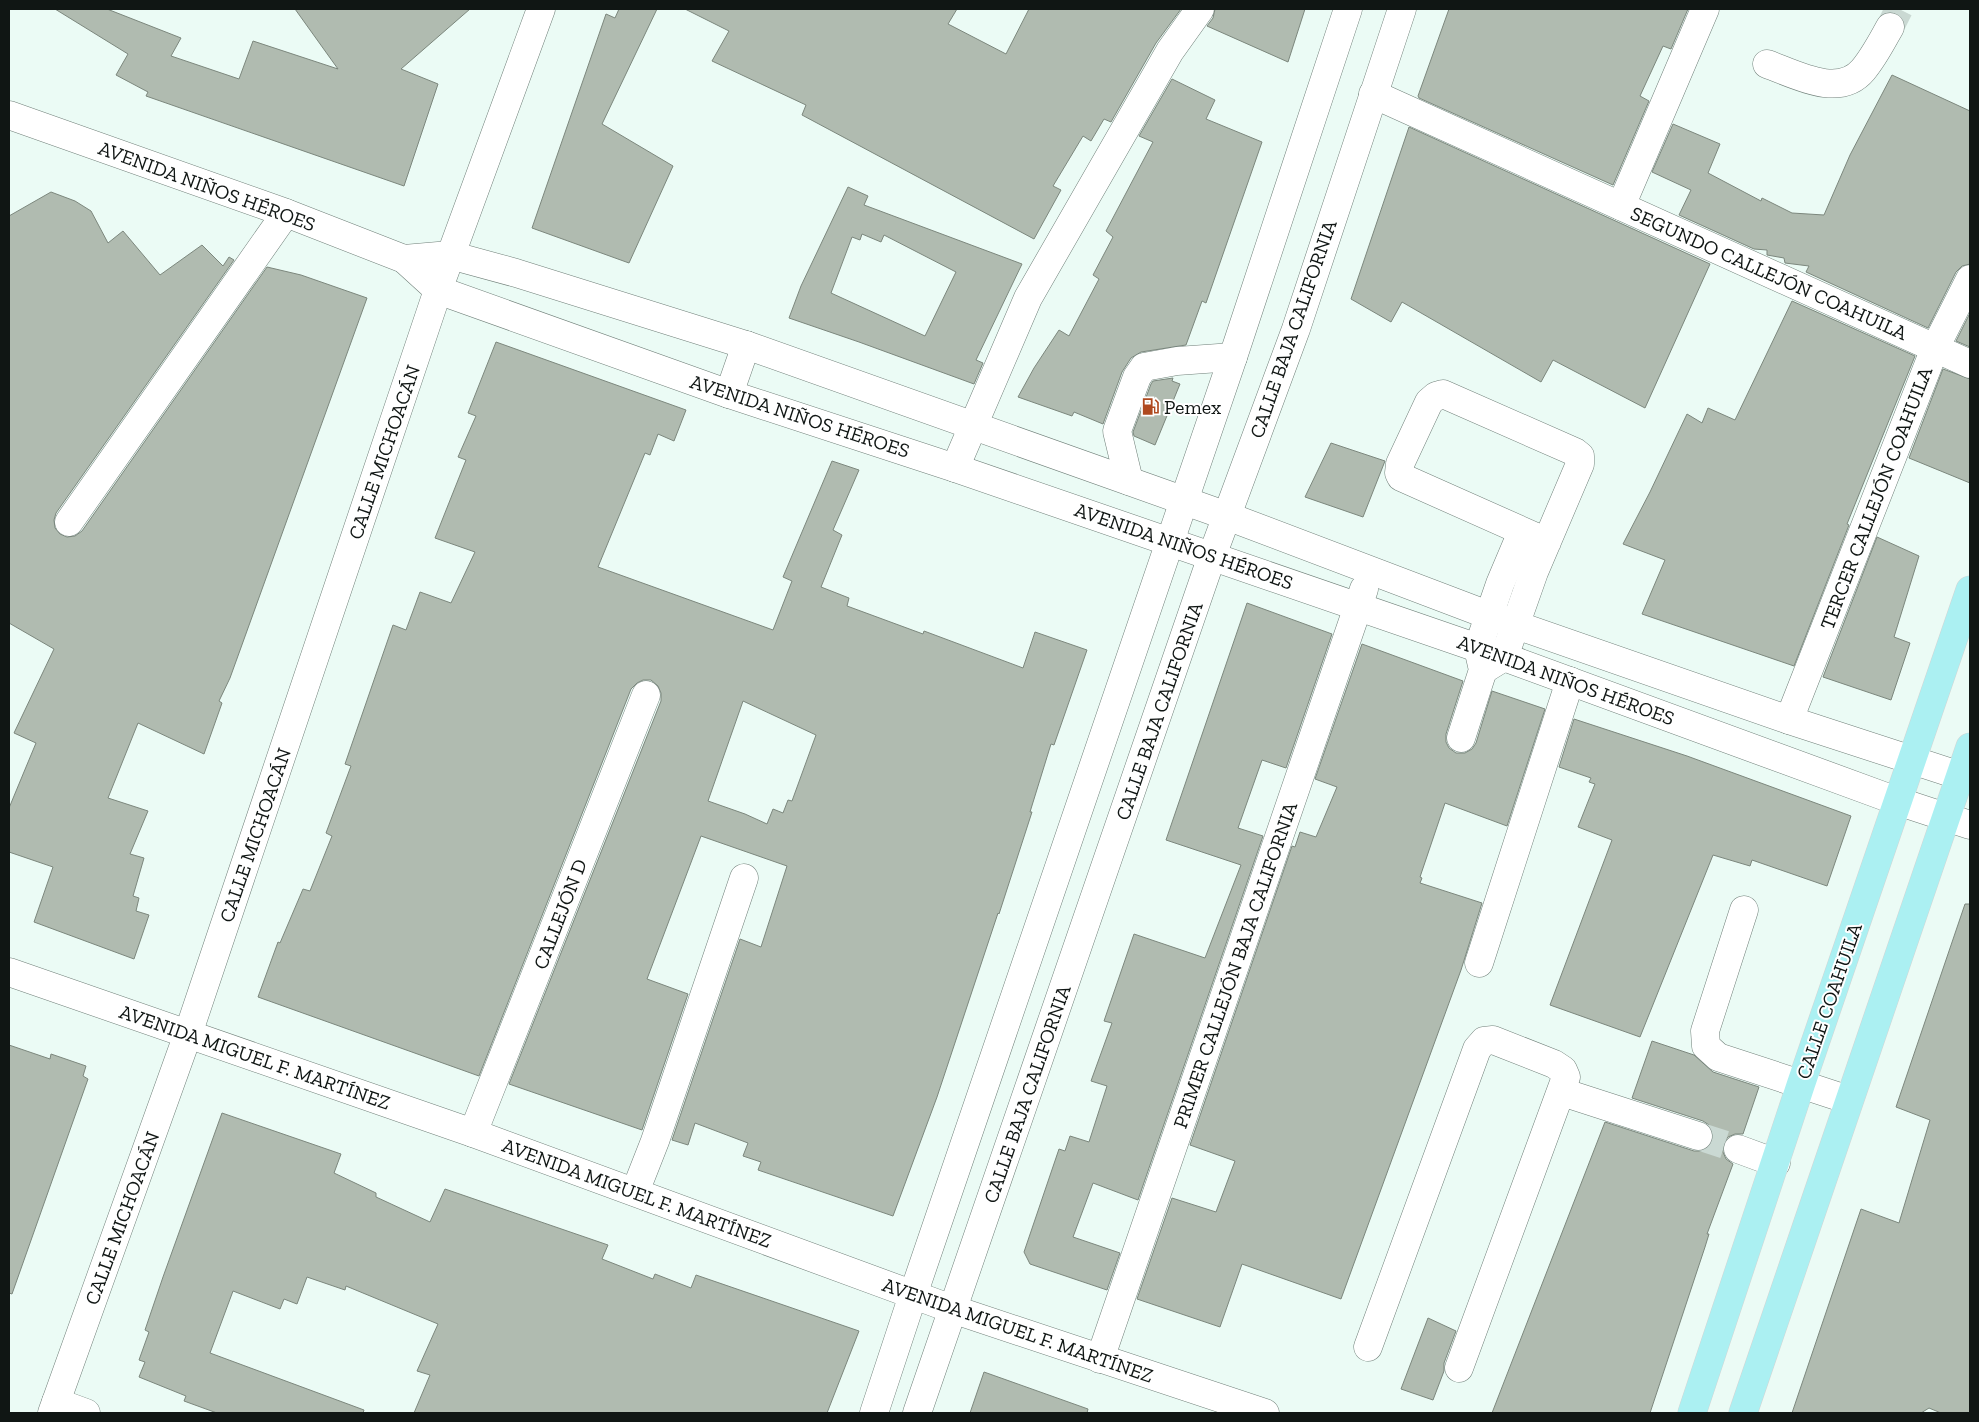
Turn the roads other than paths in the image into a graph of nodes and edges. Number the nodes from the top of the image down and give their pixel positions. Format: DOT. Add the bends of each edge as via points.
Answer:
graph roads {
  1 [pos="542,9"];
  2 [pos="1200,9"];
  3 [pos="1348,9"];
  4 [pos="1402,9"];
  5 [pos="1704,9"];
  6 [pos="1890,27"];
  7 [pos="1767,64"];
  8 [pos="1373,94"];
  9 [pos="9,115"];
  10 [pos="1621,206"];
  11 [pos="286,213"];
  12 [pos="450,255"];
  13 [pos="404,259"];
  14 [pos="1970,278"];
  15 [pos="438,290"];
  16 [pos="746,345"];
  17 [pos="1935,348"];
  18 [pos="1233,357"];
  19 [pos="1970,364"];
  20 [pos="728,394"];
  21 [pos="972,426"];
  22 [pos="955,468"];
  23 [pos="1129,481"];
  24 [pos="1184,501"];
  25 [pos="1227,516"];
  26 [pos="69,522"];
  27 [pos="1522,532"];
  28 [pos="1169,540"];
  29 [pos="1547,542"];
  30 [pos="1212,556"];
  31 [pos="1370,571"];
  32 [pos="1970,590"];
  33 [pos="1358,607"];
  34 [pos="1489,616"];
  35 [pos="1515,625"];
  36 [pos="1488,658"];
  37 [pos="1570,681"];
  38 [pos="646,695"];
  39 [pos="1789,720"];
  40 [pos="1461,738"];
  41 [pos="1970,747"];
  42 [pos="1911,760"];
  43 [pos="1965,778"];
  44 [pos="1897,801"];
  45 [pos="1958,821"];
  46 [pos="744,878"];
  47 [pos="1744,910"];
  48 [pos="1479,963"];
  49 [pos="9,972"];
  50 [pos="188,1034"];
  51 [pos="1801,1084"];
  52 [pos="1562,1092"];
  53 [pos="1849,1100"];
  54 [pos="473,1133"];
  55 [pos="1698,1136"];
  56 [pos="1738,1150"];
  57 [pos="1776,1163"];
  58 [pos="635,1192"];
  59 [pos="913,1295"];
  60 [pos="952,1309"];
  61 [pos="1368,1347"];
  62 [pos="1100,1359"];
  63 [pos="1459,1368"];
  64 [pos="54,1408"];
  65 [pos="86,1413"];
  66 [pos="874,1413"];
  67 [pos="917,1413"];
  68 [pos="1265,1413"];
  69 [pos="1692,1413"];
  70 [pos="1743,1413"];
  1 -- 12 [label="street, CALLE MICHOACÁN"];
  2 -- 21 [label="street" via="1170,51 1028,298"];
  3 -- 18 [label="street"];
  4 -- 8 [label="street, CALLE BAJA CALIFORNIA"];
  5 -- 10 [label="street, SEGUNDO CALLEJÓN COAHUILA"];
  6 -- 7 [label="street" via="1862,72 1846,82 1820,84"];
  8 -- 10 [label="street, SEGUNDO CALLEJÓN COAHUILA"];
  8 -- 25 [label="street, CALLE BAJA CALIFORNIA" via="1296,329"];
  9 -- 11 [label="street, AVENIDA NIÑOS HÉROES"];
  10 -- 17 [label="street, SEGUNDO CALLEJÓN COAHUILA"];
  11 -- 13 [label="street, AVENIDA NIÑOS HÉROES"];
  11 -- 26 [label="street"];
  12 -- 13 [label="street, AVENIDA NIÑOS HÉROES"];
  12 -- 15 [label="street, CALLE MICHOACÁN"];
  12 -- 16 [label="street, AVENIDA NIÑOS HÉROES"];
  13 -- 15 [label="street, AVENIDA NIÑOS HÉROES"];
  14 -- 17 [label="street, TERCER CALLEJÓN COAHUILA"];
  15 -- 20 [label="street, AVENIDA NIÑOS HÉROES"];
  15 -- 50 [label="street, CALLE MICHOACÁN"];
  16 -- 20 [label="street"];
  16 -- 21 [label="street, AVENIDA NIÑOS HÉROES"];
  17 -- 19 [label="street, SEGUNDO CALLEJÓN COAHUILA"];
  17 -- 39 [label="street, TERCER CALLEJÓN COAHUILA"];
  18 -- 23 [label="street" via="1177,360 1144,367 1136,377 1117,431"];
  18 -- 24 [label="street"];
  20 -- 22 [label="street, AVENIDA NIÑOS HÉROES"];
  21 -- 22 [label="street"];
  21 -- 23 [label="street, AVENIDA NIÑOS HÉROES"];
  22 -- 28 [label="street, AVENIDA NIÑOS HÉROES"];
  23 -- 24 [label="street, AVENIDA NIÑOS HÉROES"];
  24 -- 25 [label="street, AVENIDA NIÑOS HÉROES"];
  24 -- 28 [label="street"];
  25 -- 30 [label="street, CALLE BAJA CALIFORNIA"];
  25 -- 31 [label="street, AVENIDA NIÑOS HÉROES"];
  27 -- 29 [label="street"];
  27 -- 29 [label="street" via="1401,477 1400,464 1429,402 1436,396 1444,394 1580,456 1580,464"];
  27 -- 34 [label="street"];
  28 -- 30 [label="street, AVENIDA NIÑOS HÉROES"];
  28 -- 59 [label="street"];
  29 -- 35 [label="street"];
  30 -- 33 [label="street, AVENIDA NIÑOS HÉROES"];
  30 -- 60 [label="street, CALLE BAJA CALIFORNIA"];
  31 -- 33 [label="street, PRIMER CALLEJÓN BAJA CALIFORNIA"];
  31 -- 34 [label="street, AVENIDA NIÑOS HÉROES"];
  32 -- 42 [label="main road, CALLE COAHUILA"];
  33 -- 36 [label="street, AVENIDA NIÑOS HÉROES"];
  33 -- 62 [label="street, PRIMER CALLEJÓN BAJA CALIFORNIA"];
  34 -- 35 [label="street, AVENIDA NIÑOS HÉROES"];
  34 -- 36 [label="street"];
  35 -- 36 [label="street"];
  35 -- 39 [label="street, AVENIDA NIÑOS HÉROES"];
  36 -- 37 [label="street, AVENIDA NIÑOS HÉROES"];
  36 -- 40 [label="street"];
  37 -- 44 [label="street, AVENIDA NIÑOS HÉROES"];
  37 -- 48 [label="street"];
  38 -- 54 [label="street, CALLEJÓN D"];
  39 -- 42 [label="street, AVENIDA NIÑOS HÉROES"];
  41 -- 43 [label="main road"];
  42 -- 43 [label="street, AVENIDA NIÑOS HÉROES"];
  42 -- 44 [label="main road, CALLE COAHUILA"];
  43 -- 45 [label="main road"];
  44 -- 45 [label="street, AVENIDA NIÑOS HÉROES"];
  44 -- 51 [label="main road, CALLE COAHUILA"];
  45 -- 53 [label="main road"];
  46 -- 58 [label="street"];
  47 -- 51 [label="street" via="1705,1031 1706,1046 1718,1057"];
  49 -- 50 [label="street, AVENIDA MIGUEL F. MARTÍNEZ"];
  50 -- 54 [label="street, AVENIDA MIGUEL F. MARTÍNEZ"];
  50 -- 64 [label="street, CALLE MICHOACÁN"];
  51 -- 53 [label="street"];
  51 -- 57 [label="main road, CALLE COAHUILA"];
  52 -- 55 [label="street"];
  52 -- 61 [label="street" via="1566,1077 1563,1070 1554,1064 1493,1040 1484,1041 1477,1049"];
  52 -- 63 [label="street"];
  53 -- 70 [label="main road"];
  54 -- 58 [label="street, AVENIDA MIGUEL F. MARTÍNEZ"];
  56 -- 57 [label="street"];
  57 -- 69 [label="main road, CALLE COAHUILA"];
  58 -- 59 [label="street, AVENIDA MIGUEL F. MARTÍNEZ"];
  59 -- 60 [label="street, AVENIDA MIGUEL F. MARTÍNEZ"];
  59 -- 66 [label="street"];
  60 -- 62 [label="street, AVENIDA MIGUEL F. MARTÍNEZ"];
  60 -- 67 [label="street, CALLE BAJA CALIFORNIA"];
  62 -- 68 [label="street, AVENIDA MIGUEL F. MARTÍNEZ"];
  64 -- 65 [label="street"];
}
